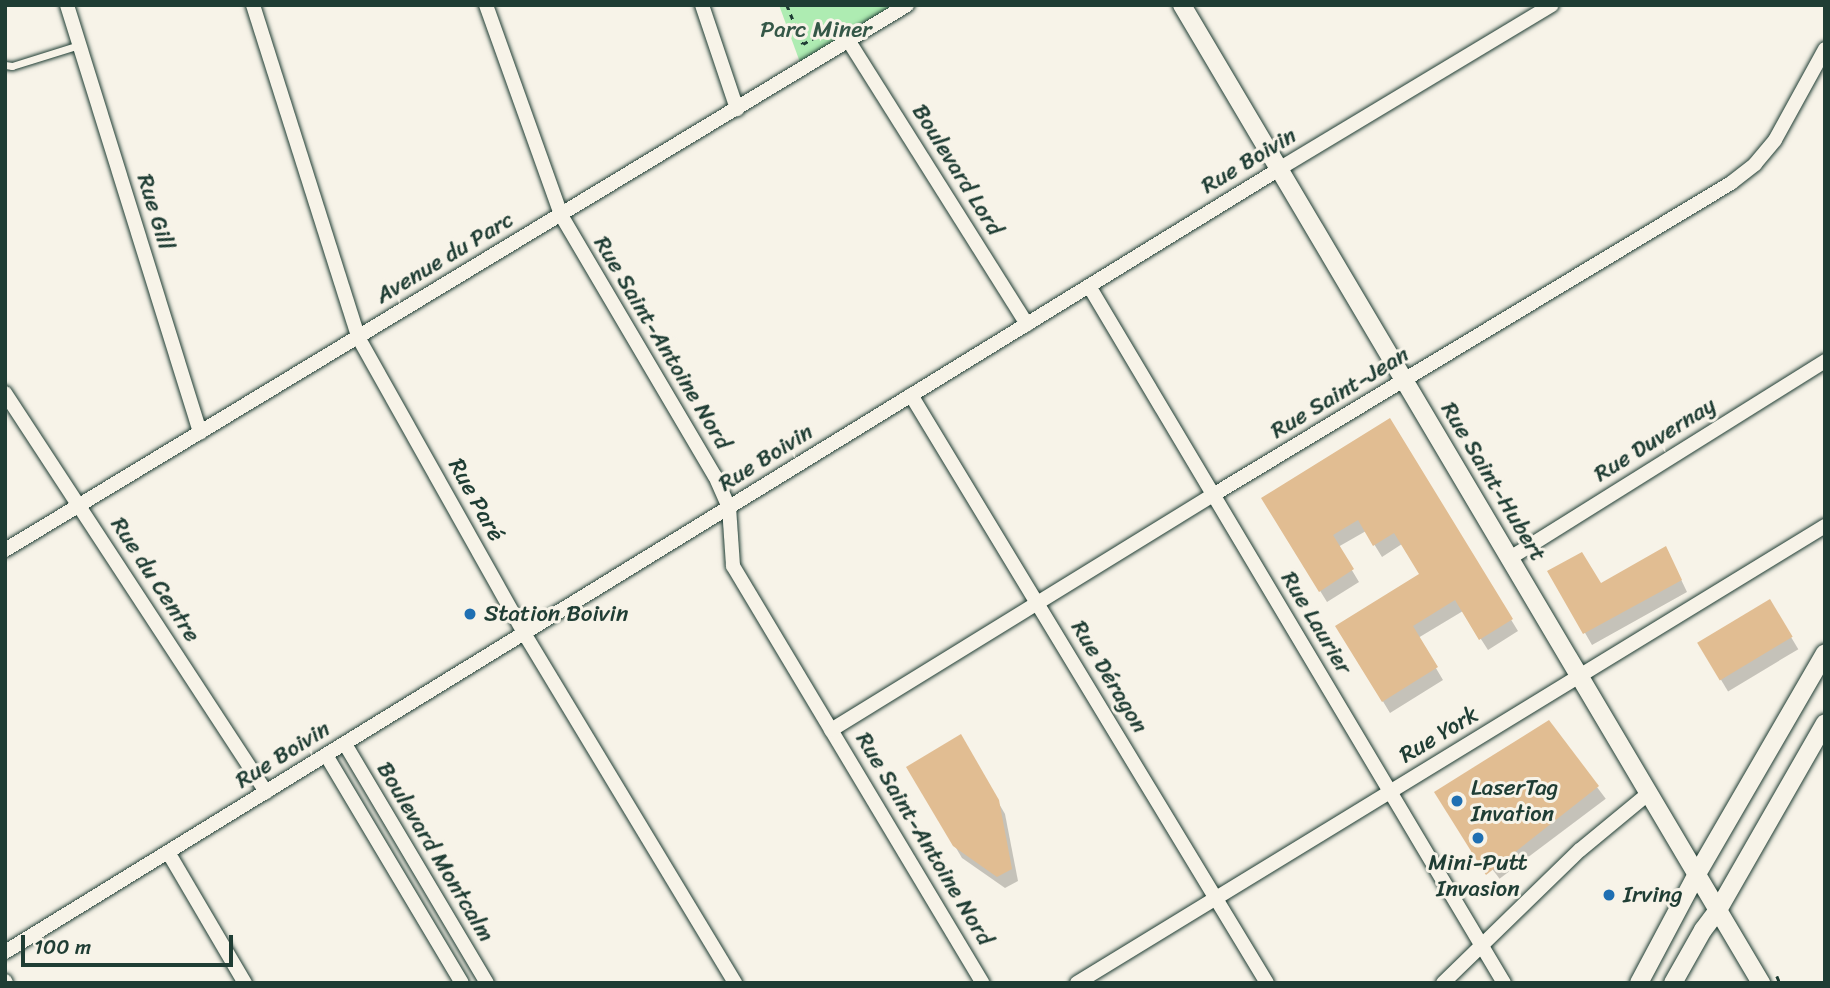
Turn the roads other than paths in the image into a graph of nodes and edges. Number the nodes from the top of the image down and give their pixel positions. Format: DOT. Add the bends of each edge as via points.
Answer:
graph roads {
  1 [pos="67,5"];
  2 [pos="253,5"];
  3 [pos="486,5"];
  4 [pos="702,5"];
  5 [pos="907,5"];
  6 [pos="1182,5"];
  7 [pos="1552,5"];
  8 [pos="848,40"];
  9 [pos="79,44"];
  10 [pos="1825,49"];
  11 [pos="5,65"];
  12 [pos="737,109"];
  13 [pos="1279,169"];
  14 [pos="561,215"];
  15 [pos="1088,286"];
  16 [pos="1027,324"];
  17 [pos="358,337"];
  18 [pos="1825,361"];
  19 [pos="1405,381"];
  20 [pos="911,396"];
  21 [pos="8,403"];
  22 [pos="200,433"];
  23 [pos="1213,495"];
  24 [pos="79,506"];
  25 [pos="729,507"];
  26 [pos="1825,526"];
  27 [pos="5,550"];
  28 [pos="1510,558"];
  29 [pos="1038,603"];
  30 [pos="524,633"];
  31 [pos="1824,657"];
  32 [pos="1580,676"];
  33 [pos="1825,723"];
  34 [pos="831,730"];
  35 [pos="345,744"];
  36 [pos="326,755"];
  37 [pos="266,792"];
  38 [pos="1390,792"];
  39 [pos="1649,793"];
  40 [pos="168,852"];
  41 [pos="1697,874"];
  42 [pos="1216,898"];
  43 [pos="1718,910"];
  44 [pos="1482,946"];
  45 [pos="5,952"];
  46 [pos="245,983"];
  47 [pos="462,983"];
  48 [pos="487,983"];
  49 [pos="735,983"];
  50 [pos="983,983"];
  51 [pos="1077,983"];
  52 [pos="1267,983"];
  53 [pos="1444,983"];
  54 [pos="1504,983"];
  55 [pos="1639,983"];
  56 [pos="1673,983"];
  57 [pos="1761,983"];
  1 -- 9 [label="street, Rue Gill"];
  2 -- 17 [label="street, Rue Paré"];
  3 -- 14 [label="street, Rue Saint-Antoine Nord"];
  4 -- 12 [label="street"];
  5 -- 8 [label="street, Avenue du Parc"];
  6 -- 13 [label="street, Rue Saint-Hubert"];
  7 -- 13 [label="street, Rue Boivin"];
  8 -- 12 [label="street, Avenue du Parc"];
  8 -- 16 [label="street, Boulevard Lord"];
  9 -- 11 [label="lane"];
  9 -- 22 [label="street, Rue Gill"];
  10 -- 19 [label="street, Rue Saint-Jean" via="1775,140 1747,170"];
  12 -- 14 [label="street, Avenue du Parc"];
  13 -- 15 [label="street, Rue Boivin"];
  13 -- 19 [label="street, Rue Saint-Hubert"];
  14 -- 17 [label="street, Avenue du Parc"];
  14 -- 25 [label="street, Rue Saint-Antoine Nord"];
  15 -- 16 [label="street, Rue Boivin"];
  15 -- 23 [label="street, Rue Laurier"];
  16 -- 20 [label="street, Rue Boivin"];
  17 -- 22 [label="street, Avenue du Parc"];
  17 -- 30 [label="street, Rue Paré"];
  18 -- 28 [label="street, Rue Duvernay"];
  19 -- 23 [label="street, Rue Saint-Jean"];
  19 -- 28 [label="street, Rue Saint-Hubert"];
  20 -- 25 [label="street, Rue Boivin"];
  20 -- 29 [label="street, Rue Déragon"];
  21 -- 24 [label="street, Rue du Centre"];
  22 -- 24 [label="street, Avenue du Parc"];
  23 -- 29 [label="street, Rue Saint-Jean"];
  23 -- 38 [label="street, Rue Laurier"];
  24 -- 27 [label="street, Avenue du Parc"];
  24 -- 37 [label="street, Rue du Centre"];
  25 -- 30 [label="street, Rue Boivin"];
  25 -- 34 [label="street, Rue Saint-Antoine Nord" via="733,566"];
  26 -- 32 [label="street, Rue York"];
  28 -- 32 [label="street, Rue Saint-Hubert"];
  29 -- 34 [label="street, Rue Saint-Jean"];
  29 -- 42 [label="street, Rue Déragon"];
  30 -- 35 [label="street, Rue Boivin"];
  30 -- 49 [label="street, Rue Paré"];
  31 -- 41 [label="street"];
  32 -- 38 [label="street, Rue York"];
  32 -- 39 [label="street, Rue Saint-Hubert"];
  33 -- 43 [label="street"];
  34 -- 50 [label="street, Rue Saint-Antoine Nord"];
  35 -- 36 [label="street, Rue Boivin"];
  35 -- 48 [label="street, Boulevard Montcalm"];
  36 -- 37 [label="street, Rue Boivin"];
  36 -- 47 [label="street, Boulevard Montcalm"];
  37 -- 40 [label="street, Rue Boivin"];
  38 -- 42 [label="street, Rue York"];
  38 -- 44 [label="street, Rue Laurier"];
  39 -- 41 [label="street, Rue Saint-Hubert"];
  39 -- 44 [label="street" via="1580,850"];
  40 -- 45 [label="street, Rue Boivin"];
  40 -- 46 [label="street"];
  41 -- 43 [label="street, Rue Saint-Hubert"];
  41 -- 55 [label="street"];
  42 -- 51 [label="street, Rue York"];
  42 -- 52 [label="street, Rue Déragon"];
  43 -- 56 [label="street"];
  43 -- 57 [label="street, Rue Saint-Hubert"];
  44 -- 53 [label="street"];
  44 -- 54 [label="street, Rue Laurier"];
}
